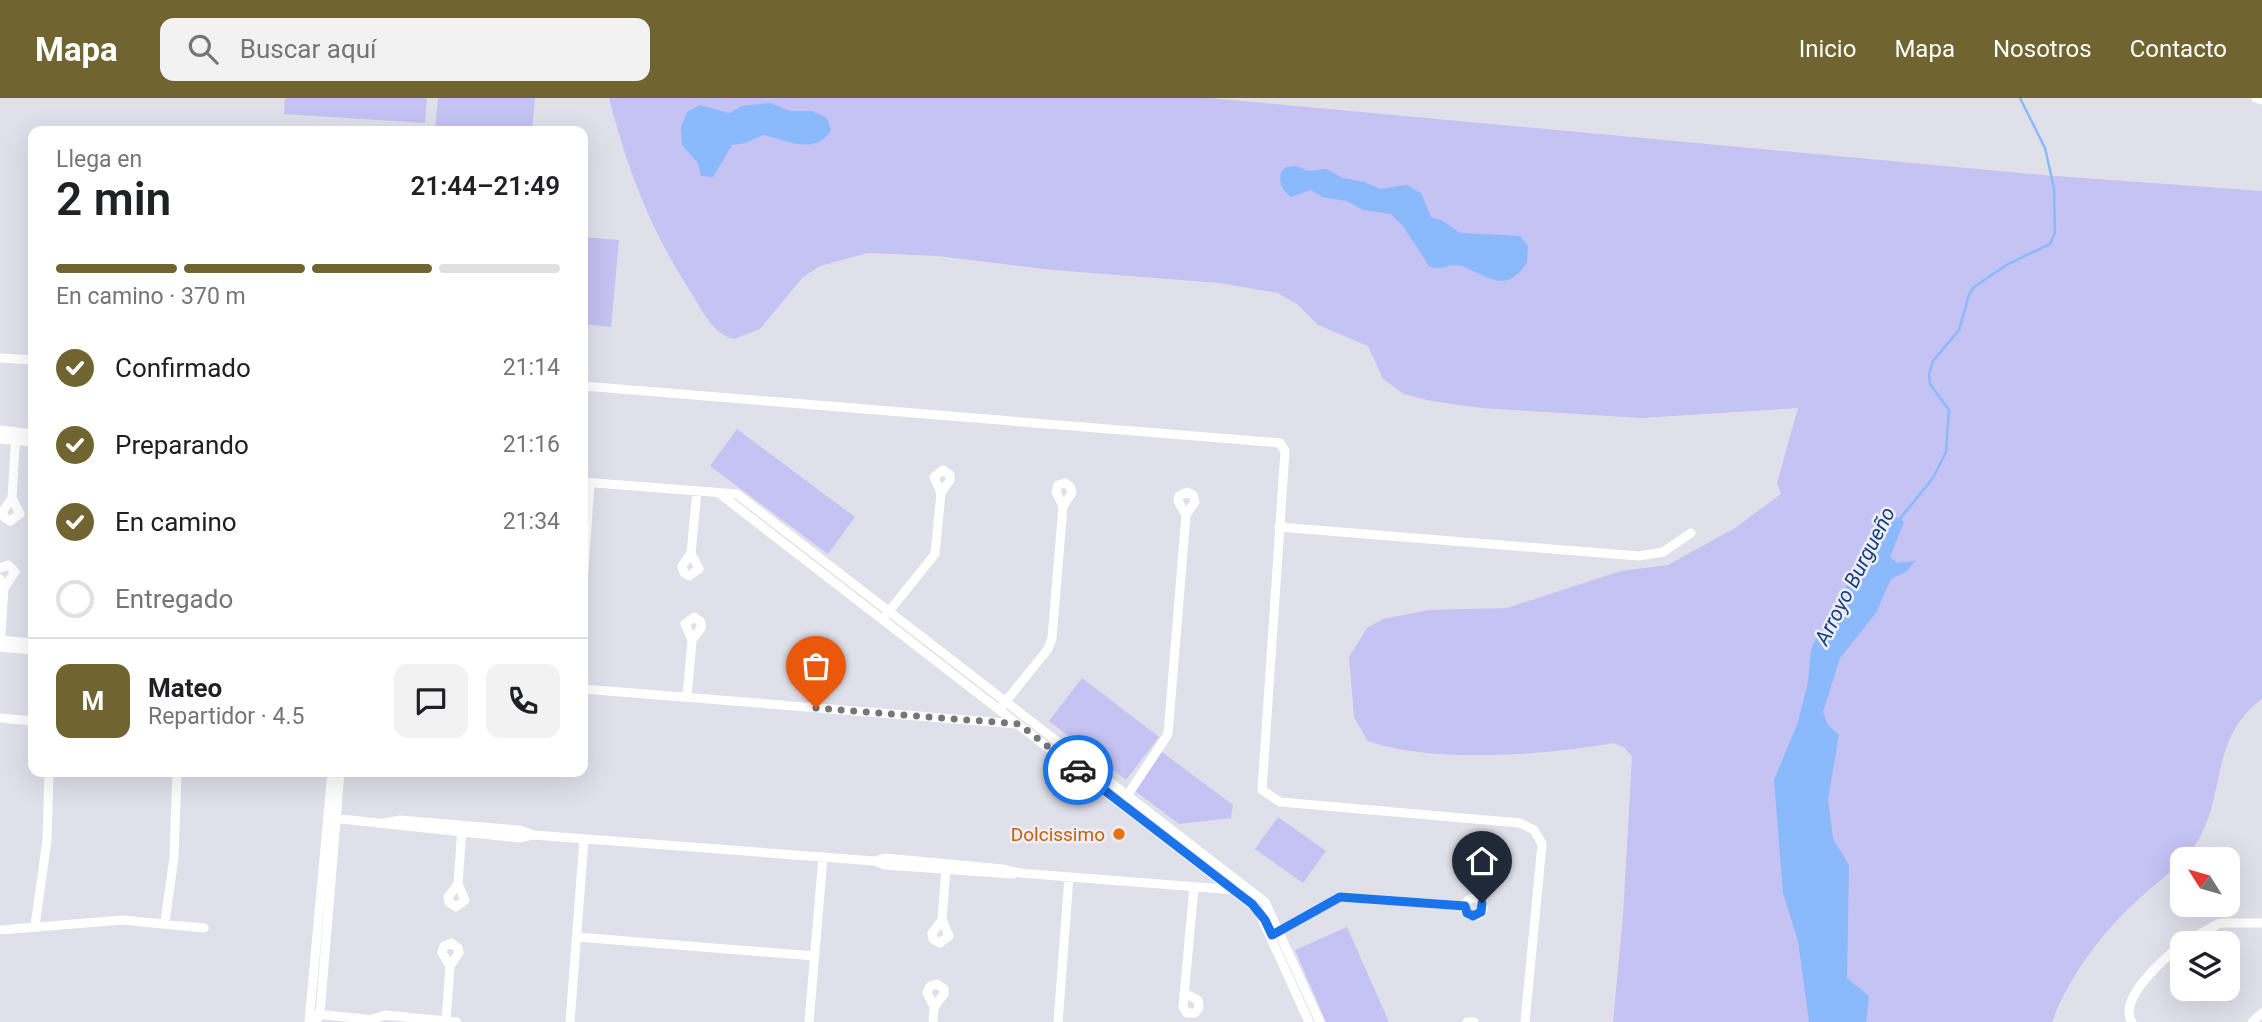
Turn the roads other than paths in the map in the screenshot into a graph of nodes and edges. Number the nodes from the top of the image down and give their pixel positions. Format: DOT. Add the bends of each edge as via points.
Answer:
graph roads {
  1 [pos="2256,98"];
  2 [pos="2262,100"];
  3 [pos="0,358"];
  4 [pos="28,360"];
  5 [pos="588,386"];
  6 [pos="0,430"];
  7 [pos="28,435"];
  8 [pos="16,436"];
  9 [pos="0,439"];
  10 [pos="28,440"];
  11 [pos="588,483"];
  12 [pos="697,491"];
  13 [pos="941,493"];
  14 [pos="12,498"];
  15 [pos="1063,506"];
  16 [pos="1186,515"];
  17 [pos="1279,527"];
  18 [pos="1691,533"];
  19 [pos="691,553"];
  20 [pos="0,568"];
  21 [pos="2,583"];
  22 [pos="886,615"];
  23 [pos="0,640"];
  24 [pos="692,640"];
  25 [pos="28,643"];
  26 [pos="0,647"];
  27 [pos="28,650"];
  28 [pos="588,689"];
  29 [pos="688,697"];
  30 [pos="1002,705"];
  31 [pos="0,718"];
  32 [pos="28,721"];
  33 [pos="996,722"];
  34 [pos="1019,724"];
  35 [pos="1037,726"];
  36 [pos="49,777"];
  37 [pos="177,777"];
  38 [pos="332,777"];
  39 [pos="339,777"];
  40 [pos="1125,800"];
  41 [pos="332,818"];
  42 [pos="462,829"];
  43 [pos="584,839"];
  44 [pos="823,857"];
  45 [pos="946,867"];
  46 [pos="1217,871"];
  47 [pos="1069,877"];
  48 [pos="458,884"];
  49 [pos="1194,887"];
  50 [pos="1209,888"];
  51 [pos="1233,890"];
  52 [pos="1251,891"];
  53 [pos="1465,906"];
  54 [pos="942,920"];
  55 [pos="165,922"];
  56 [pos="2262,923"];
  57 [pos="35,926"];
  58 [pos="204,928"];
  59 [pos="0,930"];
  60 [pos="2206,931"];
  61 [pos="1276,933"];
  62 [pos="577,937"];
  63 [pos="815,956"];
  64 [pos="2170,958"];
  65 [pos="450,966"];
  66 [pos="1184,993"];
  67 [pos="934,1007"];
  68 [pos="2262,1013"];
  69 [pos="314,1018"];
  70 [pos="377,1021"];
  71 [pos="446,1021"];
  72 [pos="457,1022"];
  73 [pos="570,1022"];
  74 [pos="809,1022"];
  75 [pos="933,1022"];
  76 [pos="1058,1022"];
  77 [pos="1309,1022"];
  78 [pos="1320,1022"];
  79 [pos="1467,1022"];
  80 [pos="1474,1022"];
  81 [pos="1525,1022"];
  82 [pos="2132,1022"];
  83 [pos="2252,1022"];
  1 -- 2 [label="street"];
  3 -- 4 [label="street"];
  5 -- 17 [label="street" via="1273,441 1285,450"];
  6 -- 8 [label="street"];
  7 -- 8 [label="street"];
  8 -- 9 [label="street"];
  8 -- 10 [label="street"];
  8 -- 14 [label="street"];
  11 -- 12 [label="street"];
  12 -- 19 [label="street"];
  12 -- 22 [label="street" via="719,493"];
  13 -- 22 [label="street" via="934,554"];
  15 -- 30 [label="street" via="1052,638"];
  16 -- 40 [label="street" via="1168,734"];
  17 -- 18 [label="street" via="1639,556 1663,552"];
  17 -- 81 [label="street" via="1262,790 1280,802 1520,823 1534,830 1542,844"];
  20 -- 21 [label="street" via="8,565 15,572"];
  21 -- 23 [label="street"];
  22 -- 30 [label="street"];
  23 -- 25 [label="street"];
  23 -- 26 [label="street"];
  24 -- 29 [label="street"];
  26 -- 27 [label="street"];
  28 -- 29 [label="street"];
  29 -- 33 [label="street"];
  30 -- 33 [label="street"];
  30 -- 34 [label="street"];
  30 -- 35 [label="street"];
  31 -- 32 [label="street"];
  33 -- 34 [label="street"];
  34 -- 35 [label="street"];
  34 -- 40 [label="street"];
  35 -- 40 [label="street"];
  36 -- 57 [label="street" via="47,840"];
  37 -- 55 [label="street" via="174,857"];
  38 -- 41 [label="street"];
  39 -- 41 [label="street"];
  40 -- 46 [label="street"];
  41 -- 42 [label="street" via="400,820"];
  41 -- 69 [label="street"];
  42 -- 43 [label="street" via="519,830"];
  42 -- 48 [label="street"];
  43 -- 44 [label="street"];
  43 -- 62 [label="street"];
  44 -- 45 [label="street" via="885,858"];
  44 -- 63 [label="street"];
  45 -- 47 [label="street"];
  45 -- 54 [label="street"];
  46 -- 50 [label="street"];
  46 -- 51 [label="street"];
  46 -- 52 [label="street"];
  47 -- 49 [label="street"];
  47 -- 76 [label="street"];
  49 -- 50 [label="street"];
  49 -- 66 [label="street"];
  50 -- 51 [label="street"];
  51 -- 52 [label="street"];
  51 -- 61 [label="street" via="1258,910"];
  52 -- 61 [label="street" via="1269,906"];
  53 -- 61 [label="street" via="1340,897"];
  55 -- 57 [label="street"];
  55 -- 58 [label="street"];
  56 -- 60 [label="street" via="2220,923"];
  57 -- 59 [label="street"];
  61 -- 77 [label="street"];
  61 -- 78 [label="street"];
  62 -- 63 [label="street"];
  62 -- 73 [label="street"];
  63 -- 74 [label="street"];
  64 -- 82 [label="street" via="2132,997 2128,1014"];
  65 -- 71 [label="street"];
  67 -- 75 [label="street"];
  68 -- 83 [label="street"];
  69 -- 70 [label="street"];
  70 -- 71 [label="street" via="385,1015"];
  71 -- 72 [label="street"];
  79 -- 80 [label="street"];
}
